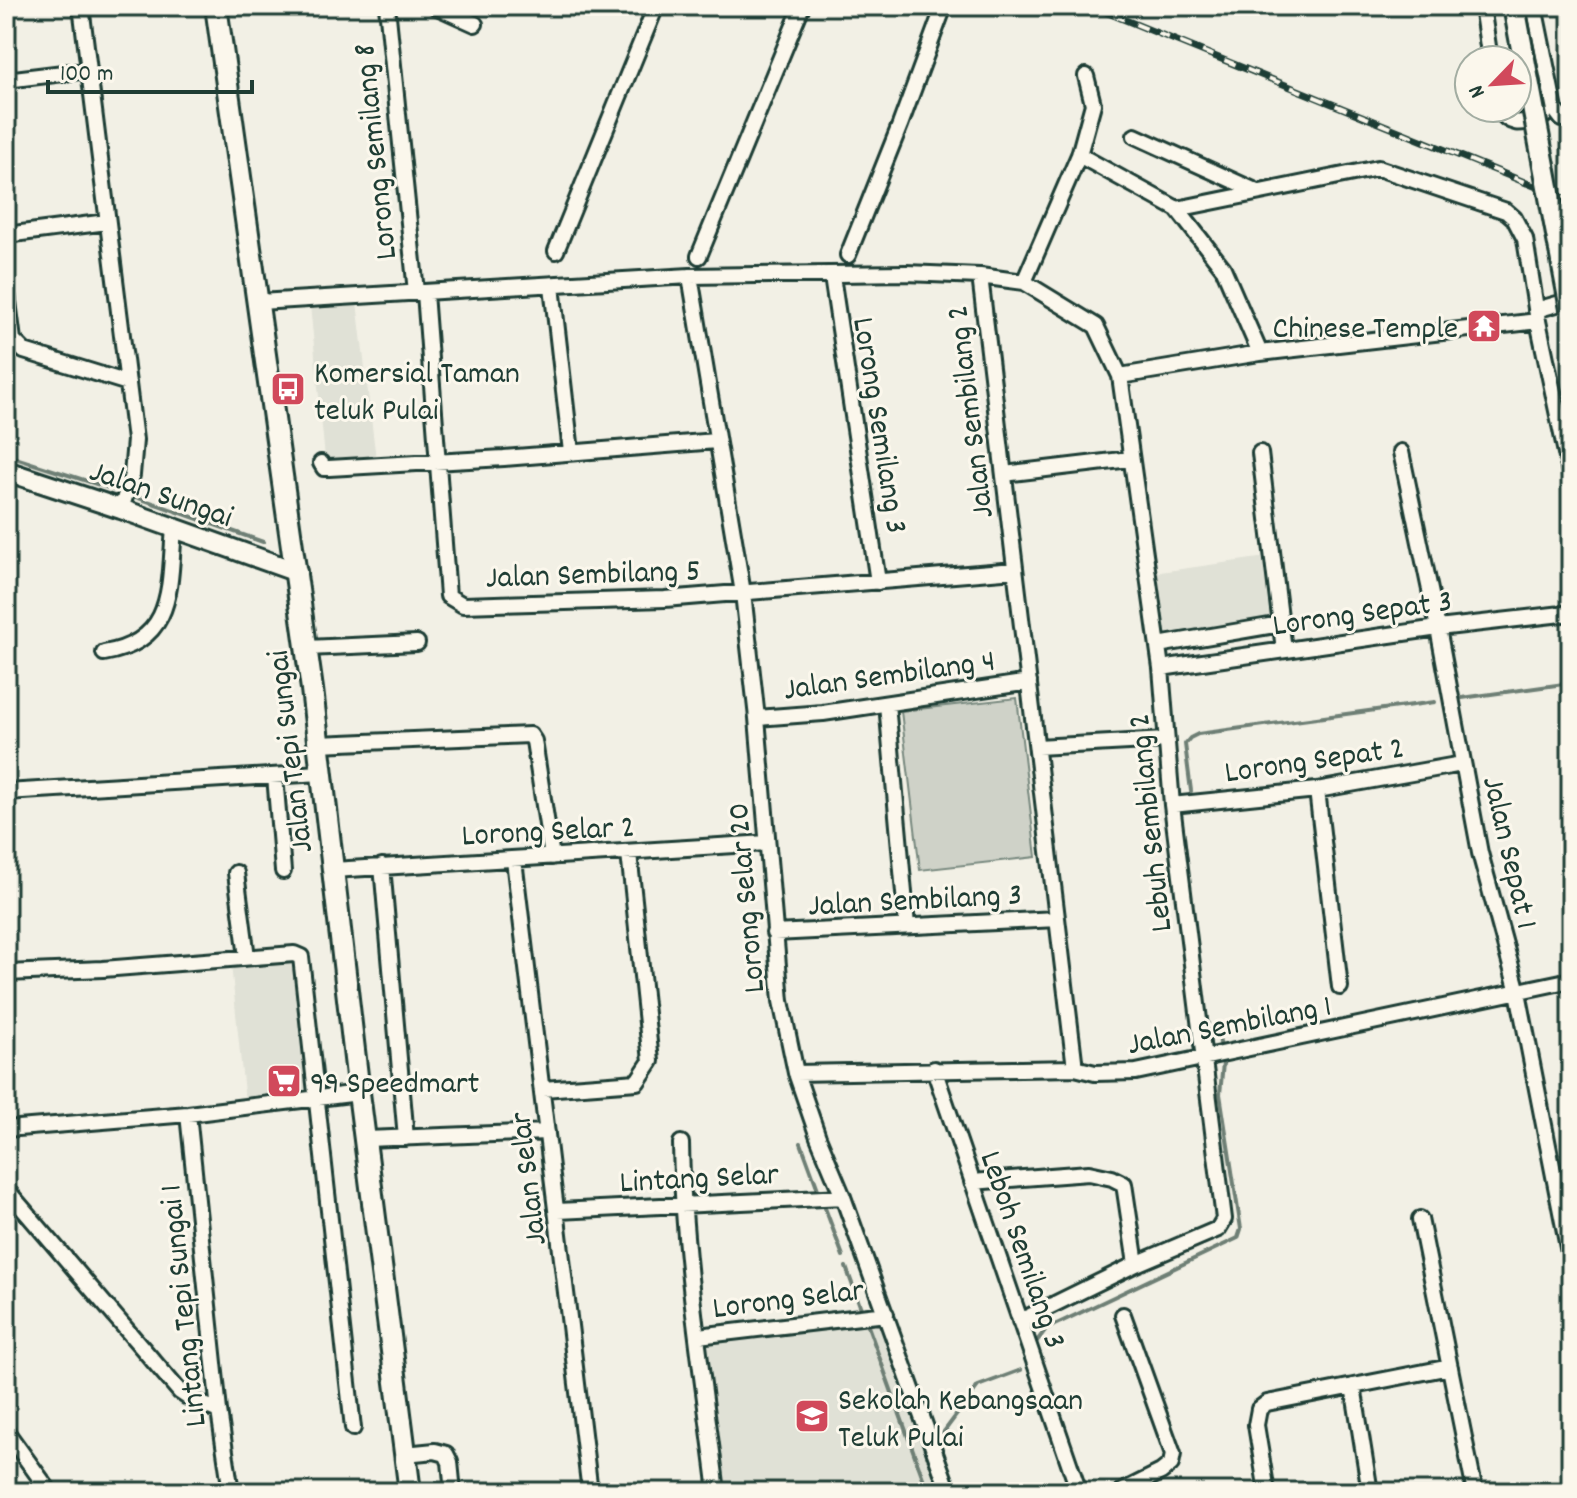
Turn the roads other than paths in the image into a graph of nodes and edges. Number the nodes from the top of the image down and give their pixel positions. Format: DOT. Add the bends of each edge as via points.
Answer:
graph roads {
  1 [pos="81,6"];
  2 [pos="387,6"];
  3 [pos="435,6"];
  4 [pos="656,6"];
  5 [pos="802,6"];
  6 [pos="944,6"];
  7 [pos="1482,6"];
  8 [pos="1514,6"];
  9 [pos="1534,6"];
  10 [pos="212,7"];
  11 [pos="475,24"];
  12 [pos="1488,44"];
  13 [pos="88,70"];
  14 [pos="1086,76"];
  15 [pos="6,80"];
  16 [pos="1555,110"];
  17 [pos="1571,119"];
  18 [pos="1533,120"];
  19 [pos="1135,136"];
  20 [pos="1079,155"];
  21 [pos="1258,192"];
  22 [pos="1177,209"];
  23 [pos="107,222"];
  24 [pos="6,235"];
  25 [pos="556,251"];
  26 [pos="848,255"];
  27 [pos="699,256"];
  28 [pos="690,276"];
  29 [pos="832,276"];
  30 [pos="980,276"];
  31 [pos="1024,282"];
  32 [pos="6,286"];
  33 [pos="552,286"];
  34 [pos="420,292"];
  35 [pos="1571,300"];
  36 [pos="259,302"];
  37 [pos="1571,309"];
  38 [pos="1537,315"];
  39 [pos="1260,353"];
  40 [pos="1120,376"];
  41 [pos="128,383"];
  42 [pos="716,441"];
  43 [pos="571,452"];
  44 [pos="1401,452"];
  45 [pos="1260,453"];
  46 [pos="1130,459"];
  47 [pos="438,461"];
  48 [pos="321,463"];
  49 [pos="6,471"];
  50 [pos="1004,474"];
  51 [pos="1571,477"];
  52 [pos="121,509"];
  53 [pos="174,528"];
  54 [pos="1015,570"];
  55 [pos="297,572"];
  56 [pos="878,582"];
  57 [pos="743,593"];
  58 [pos="448,596"];
  59 [pos="1571,613"];
  60 [pos="1281,624"];
  61 [pos="1438,628"];
  62 [pos="417,643"];
  63 [pos="1158,645"];
  64 [pos="307,648"];
  65 [pos="1284,650"];
  66 [pos="104,653"];
  67 [pos="1161,668"];
  68 [pos="1029,682"];
  69 [pos="887,704"];
  70 [pos="757,718"];
  71 [pos="1166,740"];
  72 [pos="318,744"];
  73 [pos="1037,747"];
  74 [pos="1462,764"];
  75 [pos="321,773"];
  76 [pos="275,776"];
  77 [pos="1317,790"];
  78 [pos="6,792"];
  79 [pos="1172,805"];
  80 [pos="767,843"];
  81 [pos="629,853"];
  82 [pos="552,857"];
  83 [pos="514,860"];
  84 [pos="382,866"];
  85 [pos="333,870"];
  86 [pos="283,871"];
  87 [pos="236,873"];
  88 [pos="1057,919"];
  89 [pos="907,926"];
  90 [pos="774,933"];
  91 [pos="247,957"];
  92 [pos="6,973"];
  93 [pos="1571,980"];
  94 [pos="1340,987"];
  95 [pos="1518,992"];
  96 [pos="1203,1060"];
  97 [pos="1075,1068"];
  98 [pos="934,1069"];
  99 [pos="796,1073"];
  100 [pos="543,1089"];
  101 [pos="359,1093"];
  102 [pos="315,1098"];
  103 [pos="188,1114"];
  104 [pos="6,1129"];
  105 [pos="547,1132"];
  106 [pos="406,1138"];
  107 [pos="366,1139"];
  108 [pos="681,1143"];
  109 [pos="972,1182"];
  110 [pos="6,1189"];
  111 [pos="843,1197"];
  112 [pos="682,1206"];
  113 [pos="558,1211"];
  114 [pos="1420,1219"];
  115 [pos="1571,1263"];
  116 [pos="1136,1264"];
  117 [pos="886,1314"];
  118 [pos="1123,1315"];
  119 [pos="1020,1321"];
  120 [pos="698,1336"];
  121 [pos="1450,1367"];
  122 [pos="1353,1386"];
  123 [pos="219,1411"];
  124 [pos="353,1428"];
  125 [pos="6,1431"];
  126 [pos="405,1454"];
  127 [pos="50,1492"];
  128 [pos="231,1492"];
  129 [pos="410,1492"];
  130 [pos="453,1492"];
  131 [pos="590,1492"];
  132 [pos="717,1492"];
  133 [pos="949,1492"];
  134 [pos="1079,1492"];
  135 [pos="1121,1492"];
  136 [pos="1267,1492"];
  137 [pos="1370,1492"];
  138 [pos="1475,1492"];
  1 -- 13 [label="street"];
  2 -- 34 [label="street, Lorong Semilang 8"];
  3 -- 11 [label="street"];
  4 -- 25 [label="street"];
  5 -- 27 [label="street"];
  6 -- 26 [label="street"];
  7 -- 12 [label="street"];
  8 -- 37 [label="main road, bridge"];
  9 -- 16 [label="street"];
  10 -- 36 [label="main road, Jalan Tepi Sungai"];
  13 -- 15 [label="street"];
  13 -- 23 [label="street"];
  14 -- 20 [label="street" via="1093,104"];
  16 -- 17 [label="street" via="1562,119"];
  16 -- 18 [label="street"];
  19 -- 21 [label="street"];
  20 -- 22 [label="street"];
  20 -- 31 [label="street"];
  21 -- 22 [label="street"];
  21 -- 38 [label="street" via="1378,168 1490,204 1514,218 1525,239"];
  22 -- 39 [label="street" via="1223,268"];
  23 -- 24 [label="street"];
  23 -- 41 [label="street"];
  28 -- 29 [label="street, Jalan Sembilang 2"];
  28 -- 33 [label="street, Jalan Sembilang 2"];
  28 -- 42 [label="street, Lorong Selar 20"];
  29 -- 30 [label="street, Jalan Sembilang 2"];
  29 -- 56 [label="street, Lorong Semilang 3"];
  30 -- 31 [label="street, Lebuh Sembilang 2"];
  30 -- 50 [label="street, Jalan Sembilang 2"];
  31 -- 40 [label="street, Lebuh Sembilang 2" via="1096,326"];
  32 -- 41 [label="street" via="17,346"];
  33 -- 34 [label="street, Jalan Sembilang 2"];
  33 -- 43 [label="street"];
  34 -- 36 [label="street, Jalan Sembilang 2"];
  34 -- 47 [label="street, Lorong Semilang 8"];
  35 -- 38 [label="street"];
  36 -- 55 [label="main road, Jalan Tepi Sungai"];
  38 -- 39 [label="street"];
  38 -- 51 [label="street"];
  39 -- 40 [label="street"];
  40 -- 46 [label="street, Lebuh Sembilang 2"];
  41 -- 52 [label="street" via="135,440 132,475"];
  42 -- 43 [label="street"];
  42 -- 57 [label="street, Lorong Selar 20"];
  43 -- 47 [label="street"];
  44 -- 61 [label="street, Jalan Sepat 1"];
  45 -- 60 [label="street"];
  46 -- 50 [label="street"];
  46 -- 63 [label="street, Lebuh Sembilang 2"];
  47 -- 48 [label="street" via="329,468"];
  47 -- 58 [label="street, Lorong Semilang 8"];
  49 -- 52 [label="street, Jalan Sungai"];
  50 -- 54 [label="street, Jalan Sembilang 2"];
  52 -- 53 [label="street, Jalan Sungai"];
  53 -- 55 [label="street, Jalan Sungai"];
  53 -- 66 [label="street" via="169,591 161,616 136,645"];
  54 -- 56 [label="street, Jalan Sembilang 5"];
  54 -- 68 [label="street, Jalan Sembilang 2"];
  55 -- 64 [label="main road, Jalan Tepi Sungai"];
  56 -- 57 [label="street, Jalan Sembilang 5"];
  57 -- 58 [label="street, Jalan Sembilang 5" via="463,605"];
  57 -- 70 [label="street, Lorong Selar 20"];
  59 -- 61 [label="street, Lorong Sepat 3"];
  60 -- 63 [label="street"];
  60 -- 65 [label="street"];
  61 -- 65 [label="street, Lorong Sepat 3"];
  61 -- 74 [label="street, Jalan Sepat 1"];
  62 -- 64 [label="street"];
  63 -- 67 [label="street, Lebuh Sembilang 2"];
  64 -- 72 [label="main road, Jalan Tepi Sungai"];
  65 -- 67 [label="street, Lorong Sepat 3"];
  67 -- 71 [label="street, Lebuh Sembilang 2"];
  68 -- 69 [label="street, Jalan Sembilang 4"];
  68 -- 73 [label="street, Jalan Sembilang 2"];
  69 -- 70 [label="street, Jalan Sembilang 4"];
  69 -- 89 [label="street"];
  70 -- 80 [label="street, Lorong Selar 20"];
  71 -- 73 [label="street"];
  71 -- 79 [label="street, Lebuh Sembilang 2"];
  72 -- 75 [label="main road, Jalan Tepi Sungai"];
  72 -- 82 [label="street" via="530,735"];
  73 -- 88 [label="street, Jalan Sembilang 2"];
  74 -- 77 [label="street, Lorong Sepat 2"];
  74 -- 95 [label="street, Jalan Sepat 1"];
  75 -- 76 [label="street"];
  75 -- 85 [label="main road, Jalan Tepi Sungai"];
  76 -- 78 [label="street"];
  76 -- 86 [label="street"];
  77 -- 79 [label="street, Lorong Sepat 2"];
  77 -- 94 [label="street"];
  79 -- 96 [label="street, Lebuh Sembilang 2"];
  80 -- 81 [label="street, Lorong Selar 2"];
  80 -- 90 [label="street, Lorong Selar 20"];
  81 -- 82 [label="street, Lorong Selar 2"];
  81 -- 100 [label="street" via="651,1061 637,1082"];
  82 -- 83 [label="street, Lorong Selar 2"];
  83 -- 84 [label="street, Lorong Selar 2"];
  83 -- 100 [label="street, Jalan Selar"];
  84 -- 85 [label="street, Lorong Selar 2"];
  84 -- 106 [label="street"];
  85 -- 101 [label="main road, Jalan Tepi Sungai"];
  87 -- 91 [label="street"];
  88 -- 89 [label="street, Jalan Sembilang 3"];
  88 -- 97 [label="street, Jalan Sembilang 2"];
  89 -- 90 [label="street, Jalan Sembilang 3"];
  90 -- 99 [label="street, Lorong Selar 20"];
  91 -- 92 [label="street"];
  91 -- 102 [label="street" via="294,954 303,962"];
  93 -- 95 [label="street, Jalan Sembilang 1"];
  95 -- 96 [label="street, Jalan Sembilang 1"];
  95 -- 115 [label="street, Jalan Sepat 1"];
  96 -- 97 [label="street, Jalan Sembilang 1" via="1136,1072"];
  96 -- 116 [label="street, Lebuh Sembilang 2" via="1223,1224"];
  97 -- 98 [label="street, Jalan Sembilang 1"];
  98 -- 99 [label="street, Jalan Sembilang 1"];
  98 -- 109 [label="street, Leboh Semilang 3"];
  99 -- 111 [label="street, Lorong Selar 20"];
  100 -- 105 [label="street, Jalan Selar"];
  101 -- 102 [label="street"];
  101 -- 107 [label="main road, Jalan Tepi Sungai"];
  102 -- 103 [label="street"];
  102 -- 124 [label="street"];
  103 -- 104 [label="street"];
  103 -- 123 [label="street, Lintang Tepi Sungai 1"];
  105 -- 106 [label="street"];
  105 -- 113 [label="street, Jalan Selar"];
  106 -- 107 [label="street"];
  107 -- 126 [label="main road, Jalan Tepi Sungai"];
  108 -- 112 [label="street, Lorong Selar"];
  109 -- 116 [label="street" via="1089,1173 1124,1184"];
  109 -- 119 [label="street, Leboh Semilang 3"];
  110 -- 123 [label="street" via="180,1392"];
  111 -- 112 [label="street, Lintang Selar"];
  111 -- 117 [label="street, Lorong Selar 20"];
  112 -- 113 [label="street, Lintang Selar"];
  112 -- 120 [label="street, Lorong Selar"];
  113 -- 131 [label="street, Jalan Selar"];
  114 -- 121 [label="street"];
  116 -- 119 [label="street, Lebuh Sembilang 2"];
  117 -- 120 [label="street, Lorong Selar"];
  117 -- 133 [label="street, Lorong Selar 20"];
  118 -- 135 [label="street" via="1173,1454 1161,1472"];
  119 -- 134 [label="street, Leboh Semilang 3"];
  120 -- 132 [label="street, Lorong Selar"];
  121 -- 122 [label="street"];
  121 -- 138 [label="street"];
  122 -- 136 [label="street" via="1259,1409 1256,1425"];
  122 -- 137 [label="street"];
  123 -- 128 [label="street, Lintang Tepi Sungai 1"];
  125 -- 127 [label="street"];
  126 -- 129 [label="main road, Jalan Tepi Sungai"];
  126 -- 130 [label="street" via="446,1454"];
}
